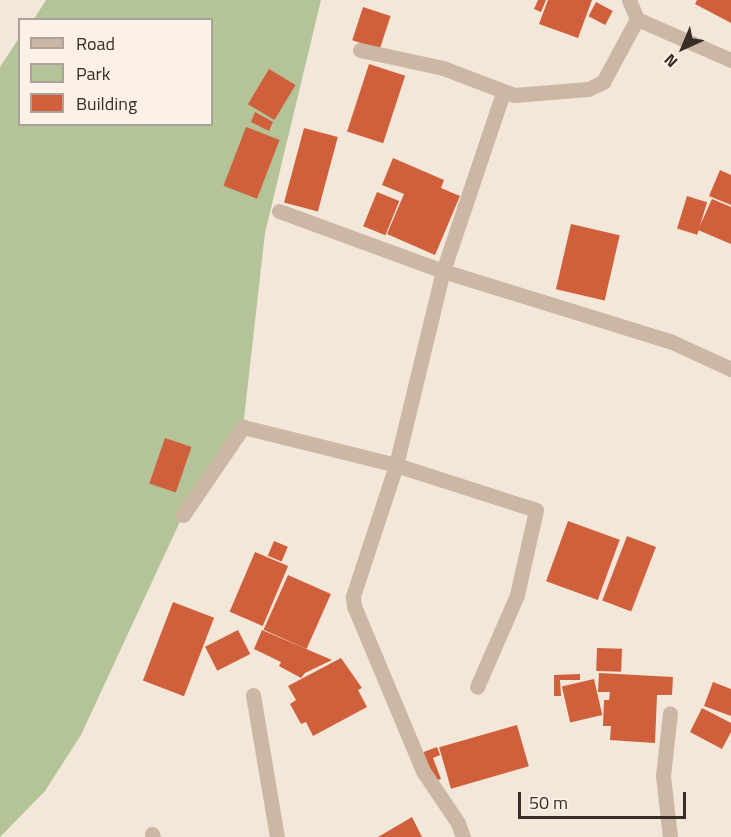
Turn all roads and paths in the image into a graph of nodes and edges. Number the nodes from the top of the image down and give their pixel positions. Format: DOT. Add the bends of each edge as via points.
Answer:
graph roads {
  1 [pos="629,0"];
  2 [pos="637,19"];
  3 [pos="360,50"];
  4 [pos="731,60"];
  5 [pos="503,93"];
  6 [pos="279,210"];
  7 [pos="443,271"];
  8 [pos="731,369"];
  9 [pos="396,465"];
  10 [pos="183,516"];
  11 [pos="477,687"];
  12 [pos="253,695"];
  13 [pos="670,714"];
  14 [pos="277,837"];
  15 [pos="463,837"];
  16 [pos="670,837"];
  1 -- 2 [label="street"];
  2 -- 4 [label="street"];
  2 -- 5 [label="street" via="603,82 588,89"];
  3 -- 5 [label="street" via="443,68"];
  5 -- 7 [label="street"];
  6 -- 7 [label="street"];
  7 -- 8 [label="street" via="672,342"];
  7 -- 9 [label="street"];
  9 -- 10 [label="street" via="243,427"];
  9 -- 11 [label="street" via="536,510 517,596"];
  9 -- 15 [label="street" via="353,596 354,606 423,771"];
  12 -- 14 [label="street"];
  13 -- 16 [label="street" via="663,776"];
}
